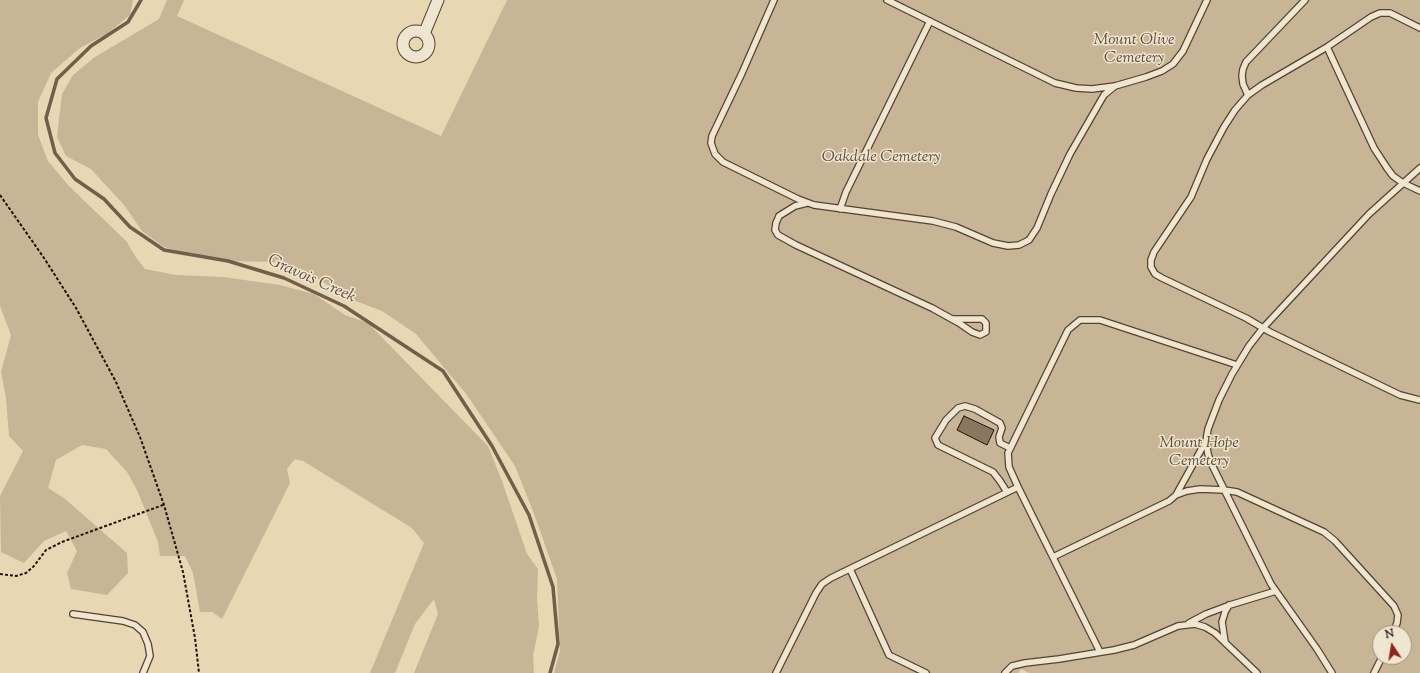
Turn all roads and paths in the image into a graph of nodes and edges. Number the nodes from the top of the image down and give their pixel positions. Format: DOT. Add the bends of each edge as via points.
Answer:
graph roads {
  1 [pos="438,0"];
  2 [pos="774,0"];
  3 [pos="887,0"];
  4 [pos="1207,0"];
  5 [pos="1305,0"];
  6 [pos="930,21"];
  7 [pos="1420,28"];
  8 [pos="424,34"];
  9 [pos="1327,47"];
  10 [pos="1115,86"];
  11 [pos="1248,95"];
  12 [pos="1420,168"];
  13 [pos="1403,183"];
  14 [pos="1420,191"];
  15 [pos="0,195"];
  16 [pos="808,203"];
  17 [pos="840,209"];
  18 [pos="953,319"];
  19 [pos="1263,328"];
  20 [pos="1237,365"];
  21 [pos="1420,400"];
  22 [pos="1206,441"];
  23 [pos="1010,448"];
  24 [pos="1018,487"];
  25 [pos="1224,490"];
  26 [pos="1007,492"];
  27 [pos="1176,495"];
  28 [pos="164,505"];
  29 [pos="1053,557"];
  30 [pos="850,569"];
  31 [pos="0,574"];
  32 [pos="1276,591"];
  33 [pos="1230,605"];
  34 [pos="73,614"];
  35 [pos="1187,624"];
  36 [pos="1396,625"];
  37 [pos="1225,643"];
  38 [pos="1100,652"];
  39 [pos="144,673"];
  40 [pos="199,673"];
  41 [pos="776,673"];
  42 [pos="926,673"];
  43 [pos="1005,673"];
  44 [pos="1257,673"];
  45 [pos="1332,673"];
  1 -- 8 [label="street"];
  2 -- 16 [label="lane" via="711,143 715,154 723,162"];
  3 -- 6 [label="lane"];
  4 -- 10 [label="lane" via="1183,51 1173,64 1162,71"];
  5 -- 11 [label="lane" via="1246,62 1242,76"];
  6 -- 10 [label="lane" via="1055,83 1076,88"];
  6 -- 17 [label="lane"];
  7 -- 9 [label="lane" via="1390,13 1380,13"];
  9 -- 11 [label="lane"];
  9 -- 13 [label="lane" via="1374,148 1393,176"];
  10 -- 17 [label="lane" via="1104,94 1070,154 1037,228 1029,240 1019,245 993,243 956,226 933,220"];
  11 -- 19 [label="lane" via="1224,127 1191,197 1151,260 1155,274"];
  12 -- 13 [label="lane"];
  13 -- 14 [label="lane"];
  13 -- 19 [label="lane" via="1369,214"];
  15 -- 28 [label="path" via="76,308 116,382 140,437"];
  16 -- 17 [label="lane"];
  16 -- 18 [label="lane" via="795,206 779,216 775,230 778,235 796,246"];
  18 -- 18 [label="lane" via="972,332 980,335 986,332 986,323 982,319"];
  19 -- 20 [label="lane"];
  19 -- 21 [label="lane" via="1400,395"];
  20 -- 22 [label="lane" via="1208,429"];
  20 -- 23 [label="lane" via="1100,320 1080,320 1068,330"];
  22 -- 25 [label="lane" via="1208,454"];
  22 -- 27 [label="lane"];
  23 -- 24 [label="lane" via="1009,467"];
  23 -- 26 [label="lane" via="1000,443 1000,423 966,406 958,408 946,420 935,438 938,446 992,472"];
  24 -- 26 [label="lane"];
  24 -- 29 [label="lane"];
  25 -- 27 [label="lane" via="1200,489"];
  25 -- 32 [label="lane"];
  25 -- 36 [label="lane" via="1237,492 1324,532 1394,606 1398,615"];
  26 -- 30 [label="lane"];
  27 -- 29 [label="lane" via="1169,501"];
  28 -- 31 [label="path" via="46,550 26,573 16,576"];
  28 -- 40 [label="path" via="183,572"];
  29 -- 38 [label="lane"];
  30 -- 41 [label="lane" via="822,584"];
  30 -- 42 [label="lane" via="889,655"];
  32 -- 33 [label="lane"];
  32 -- 45 [label="lane"];
  33 -- 35 [label="lane"];
  33 -- 37 [label="lane" via="1222,622"];
  34 -- 39 [label="lane" via="123,621 143,632 150,656"];
  35 -- 37 [label="lane" via="1205,627"];
  35 -- 38 [label="lane" via="1134,645"];
  37 -- 44 [label="lane"];
  38 -- 43 [label="lane" via="1025,663 1012,666"];
}
